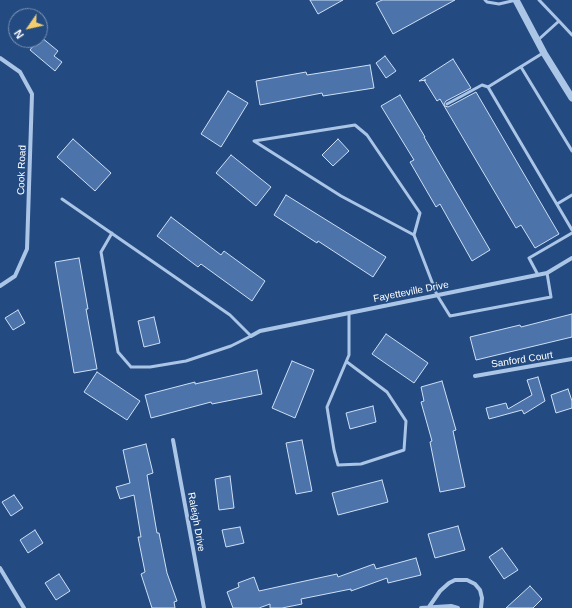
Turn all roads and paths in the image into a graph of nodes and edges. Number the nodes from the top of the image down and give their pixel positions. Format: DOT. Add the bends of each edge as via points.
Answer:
graph roads {
  1 [pos="485,0"];
  2 [pos="517,0"];
  3 [pos="539,0"];
  4 [pos="559,21"];
  5 [pos="572,35"];
  6 [pos="538,40"];
  7 [pos="544,52"];
  8 [pos="0,58"];
  9 [pos="522,67"];
  10 [pos="488,87"];
  11 [pos="572,98"];
  12 [pos="447,104"];
  13 [pos="572,152"];
  14 [pos="572,195"];
  15 [pos="62,199"];
  16 [pos="557,204"];
  17 [pos="572,231"];
  18 [pos="112,233"];
  19 [pos="414,235"];
  20 [pos="572,258"];
  21 [pos="547,273"];
  22 [pos="538,275"];
  23 [pos="0,286"];
  24 [pos="437,295"];
  25 [pos="349,313"];
  26 [pos="251,336"];
  27 [pos="572,360"];
  28 [pos="346,362"];
  29 [pos="475,376"];
  30 [pos="173,440"];
  31 [pos="0,568"];
  32 [pos="429,607"];
  33 [pos="24,608"];
  34 [pos="204,608"];
  35 [pos="421,608"];
  36 [pos="458,608"];
  37 [pos="481,608"];
  1 -- 2 [label="lane" via="499,4"];
  2 -- 6 [label="street"];
  3 -- 4 [label="lane"];
  4 -- 5 [label="lane"];
  4 -- 6 [label="lane"];
  6 -- 7 [label="street"];
  7 -- 9 [label="lane"];
  7 -- 11 [label="street"];
  8 -- 23 [label="street, Cook Road" via="20,72 32,94 27,249 15,276"];
  9 -- 10 [label="lane"];
  9 -- 13 [label="lane"];
  10 -- 12 [label="lane" via="482,85"];
  10 -- 16 [label="lane"];
  14 -- 16 [label="lane"];
  15 -- 18 [label="lane"];
  16 -- 17 [label="lane"];
  17 -- 22 [label="lane" via="529,258"];
  18 -- 26 [label="lane" via="230,316"];
  18 -- 26 [label="lane" via="101,252 118,352 131,367 150,367 186,361 232,346"];
  19 -- 19 [label="lane" via="341,196 254,141 355,125 367,135 420,213"];
  19 -- 24 [label="lane"];
  20 -- 21 [label="street, Fayetteville Drive"];
  21 -- 22 [label="street, Fayetteville Drive"];
  21 -- 24 [label="lane" via="551,297 511,305 450,316"];
  22 -- 24 [label="street, Fayetteville Drive"];
  24 -- 25 [label="street, Fayetteville Drive"];
  25 -- 26 [label="street, Fayetteville Drive" via="260,331"];
  25 -- 28 [label="lane" via="350,355"];
  27 -- 29 [label="street, Sanford Court"];
  28 -- 28 [label="lane" via="327,407 338,465 361,464 404,450 406,421 387,392"];
  30 -- 34 [label="street, Raleigh Drive"];
  31 -- 33 [label="street"];
  32 -- 35 [label="street"];
  32 -- 36 [label="street"];
  32 -- 37 [label="street" via="449,583 467,580 480,590"];
}
